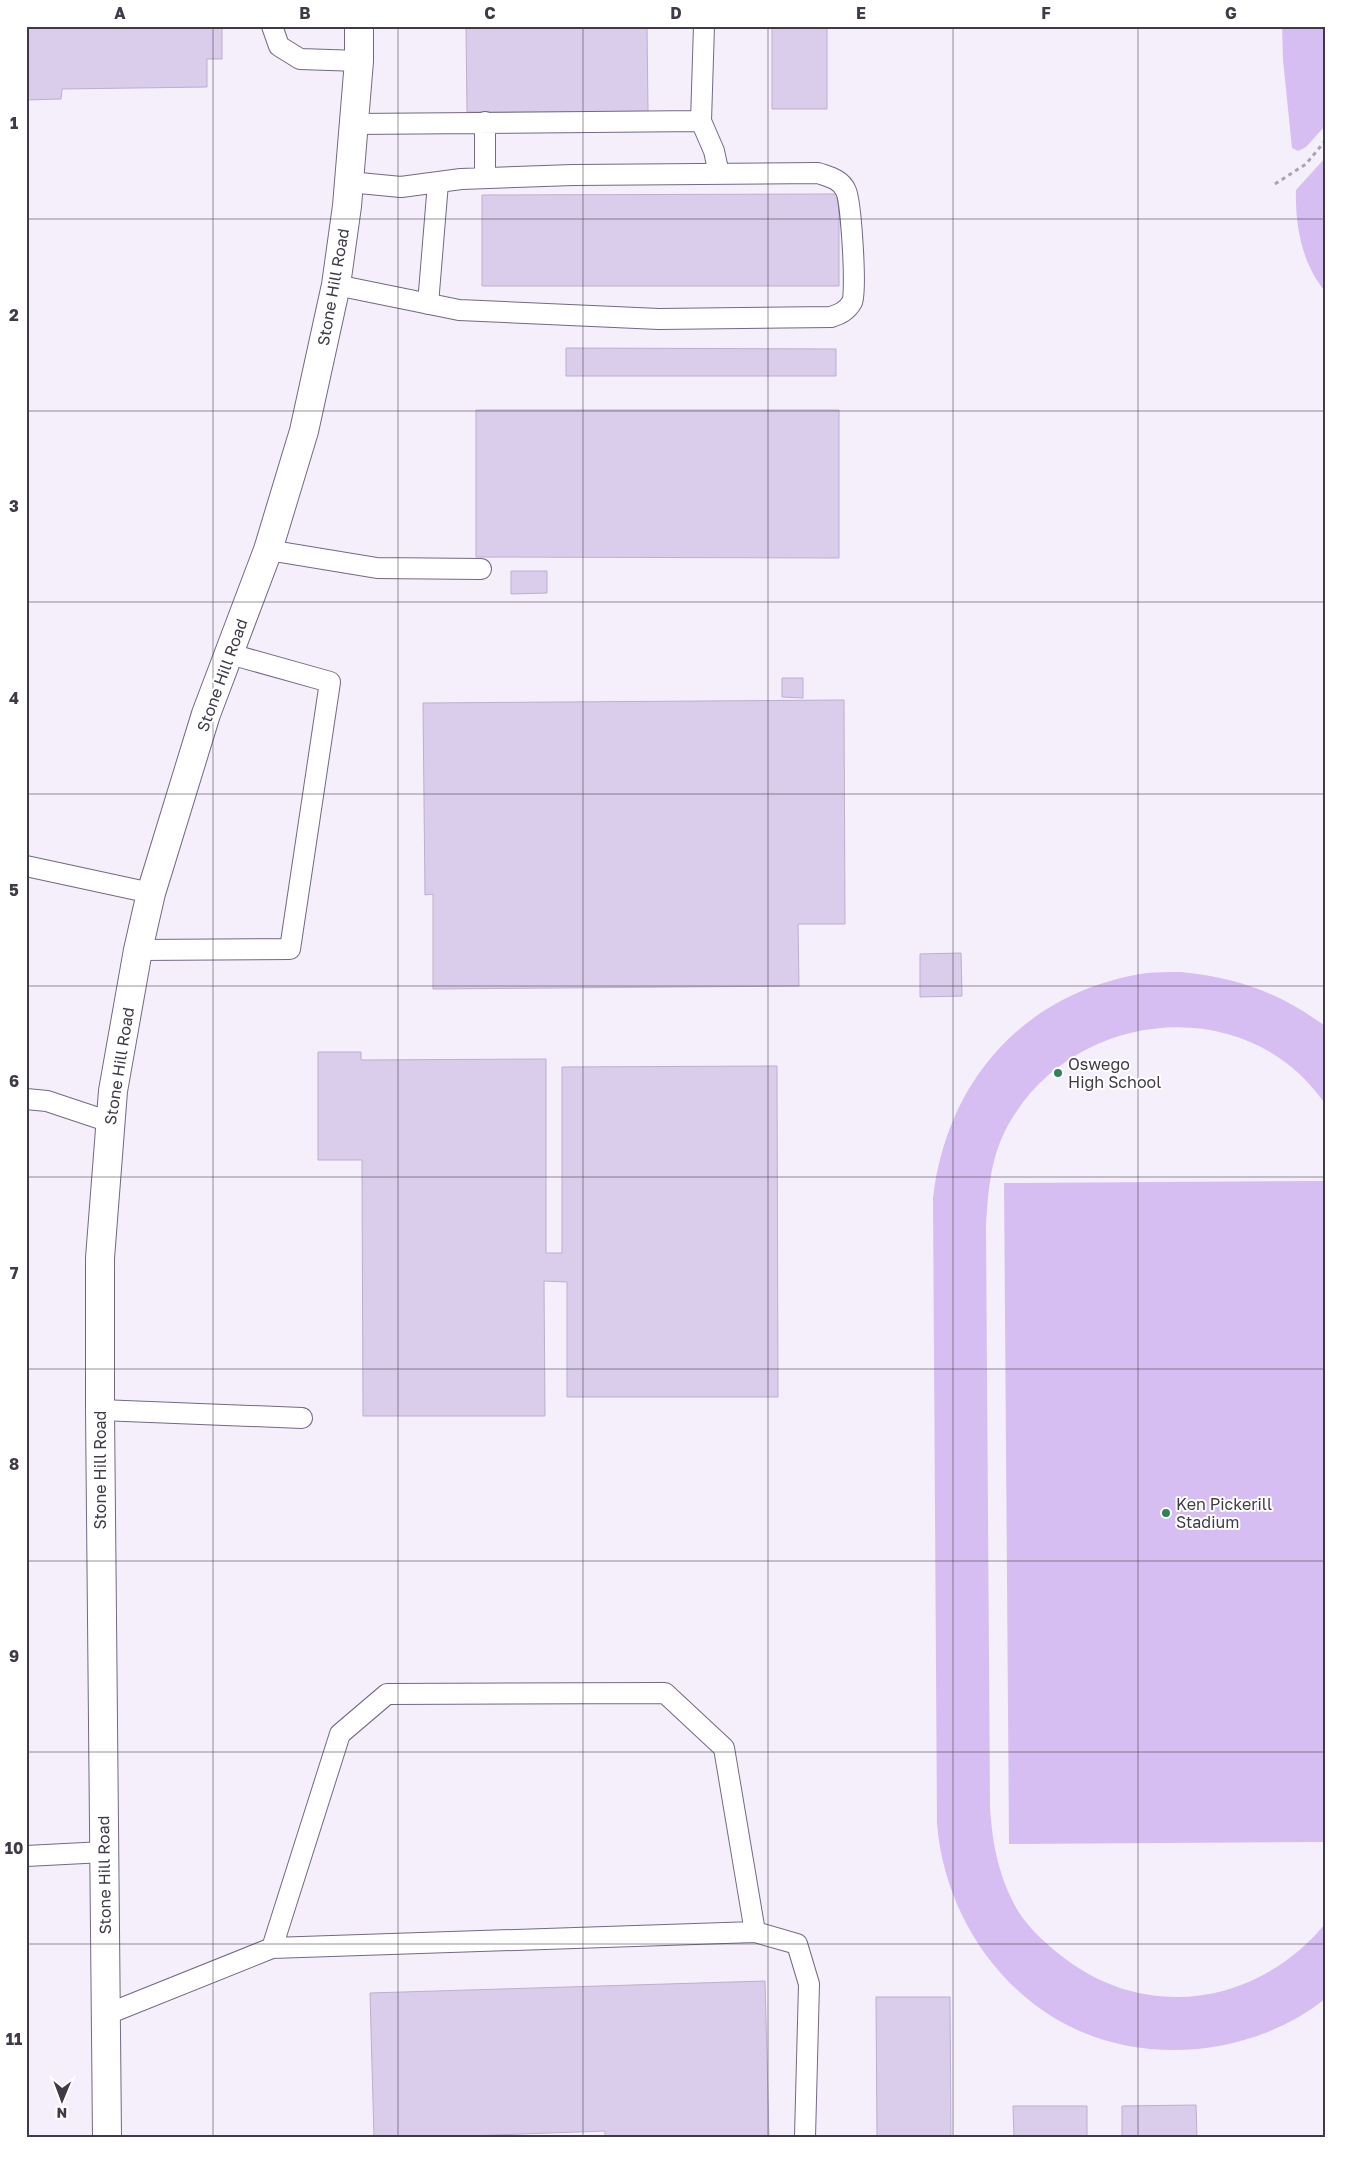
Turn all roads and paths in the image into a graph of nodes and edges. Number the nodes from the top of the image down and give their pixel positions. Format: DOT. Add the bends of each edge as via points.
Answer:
graph roads {
  1 [pos="272,26"];
  2 [pos="359,26"];
  3 [pos="704,26"];
  4 [pos="359,61"];
  5 [pos="701,121"];
  6 [pos="485,122"];
  7 [pos="354,124"];
  8 [pos="1325,141"];
  9 [pos="719,174"];
  10 [pos="485,178"];
  11 [pos="349,182"];
  12 [pos="438,183"];
  13 [pos="1275,184"];
  14 [pos="336,285"];
  15 [pos="428,304"];
  16 [pos="268,550"];
  17 [pos="481,569"];
  18 [pos="230,654"];
  19 [pos="26,866"];
  20 [pos="151,893"];
  21 [pos="138,950"];
  22 [pos="26,1099"];
  23 [pos="110,1122"];
  24 [pos="100,1410"];
  25 [pos="302,1418"];
  26 [pos="104,1852"];
  27 [pos="26,1856"];
  28 [pos="755,1932"];
  29 [pos="272,1948"];
  30 [pos="105,2015"];
  31 [pos="107,2137"];
  32 [pos="805,2137"];
  1 -- 4 [label="lane" via="279,46 300,59"];
  2 -- 4 [label="street, Stone Hill Road"];
  3 -- 5 [label="lane"];
  4 -- 7 [label="street, Stone Hill Road"];
  5 -- 6 [label="lane"];
  5 -- 9 [label="lane" via="714,151"];
  6 -- 7 [label="lane"];
  6 -- 10 [label="lane"];
  7 -- 11 [label="street, Stone Hill Road"];
  8 -- 13 [label="path" via="1306,164"];
  9 -- 10 [label="lane"];
  9 -- 15 [label="lane" via="818,173 838,180 847,192 854,265 852,300 844,312 831,317 659,319 459,310"];
  10 -- 12 [label="lane" via="461,178"];
  11 -- 12 [label="lane" via="401,187"];
  11 -- 14 [label="street, Stone Hill Road"];
  12 -- 15 [label="lane"];
  14 -- 15 [label="lane"];
  14 -- 16 [label="street, Stone Hill Road" via="304,431"];
  16 -- 17 [label="lane" via="377,568"];
  16 -- 18 [label="street, Stone Hill Road"];
  18 -- 20 [label="street, Stone Hill Road" via="206,714"];
  18 -- 21 [label="lane" via="330,682 290,949"];
  19 -- 20 [label="lane"];
  20 -- 21 [label="street, Stone Hill Road"];
  21 -- 23 [label="street, Stone Hill Road" via="112,1091"];
  22 -- 23 [label="lane" via="47,1101"];
  23 -- 24 [label="street, Stone Hill Road" via="100,1258"];
  24 -- 25 [label="lane"];
  24 -- 26 [label="street, Stone Hill Road"];
  26 -- 27 [label="lane"];
  26 -- 30 [label="street, Stone Hill Road"];
  28 -- 29 [label="lane"];
  28 -- 29 [label="lane" via="724,1748 665,1693 387,1694 340,1734"];
  28 -- 32 [label="lane" via="797,1944 810,1984"];
  29 -- 30 [label="lane"];
  30 -- 31 [label="street, Stone Hill Road"];
}
